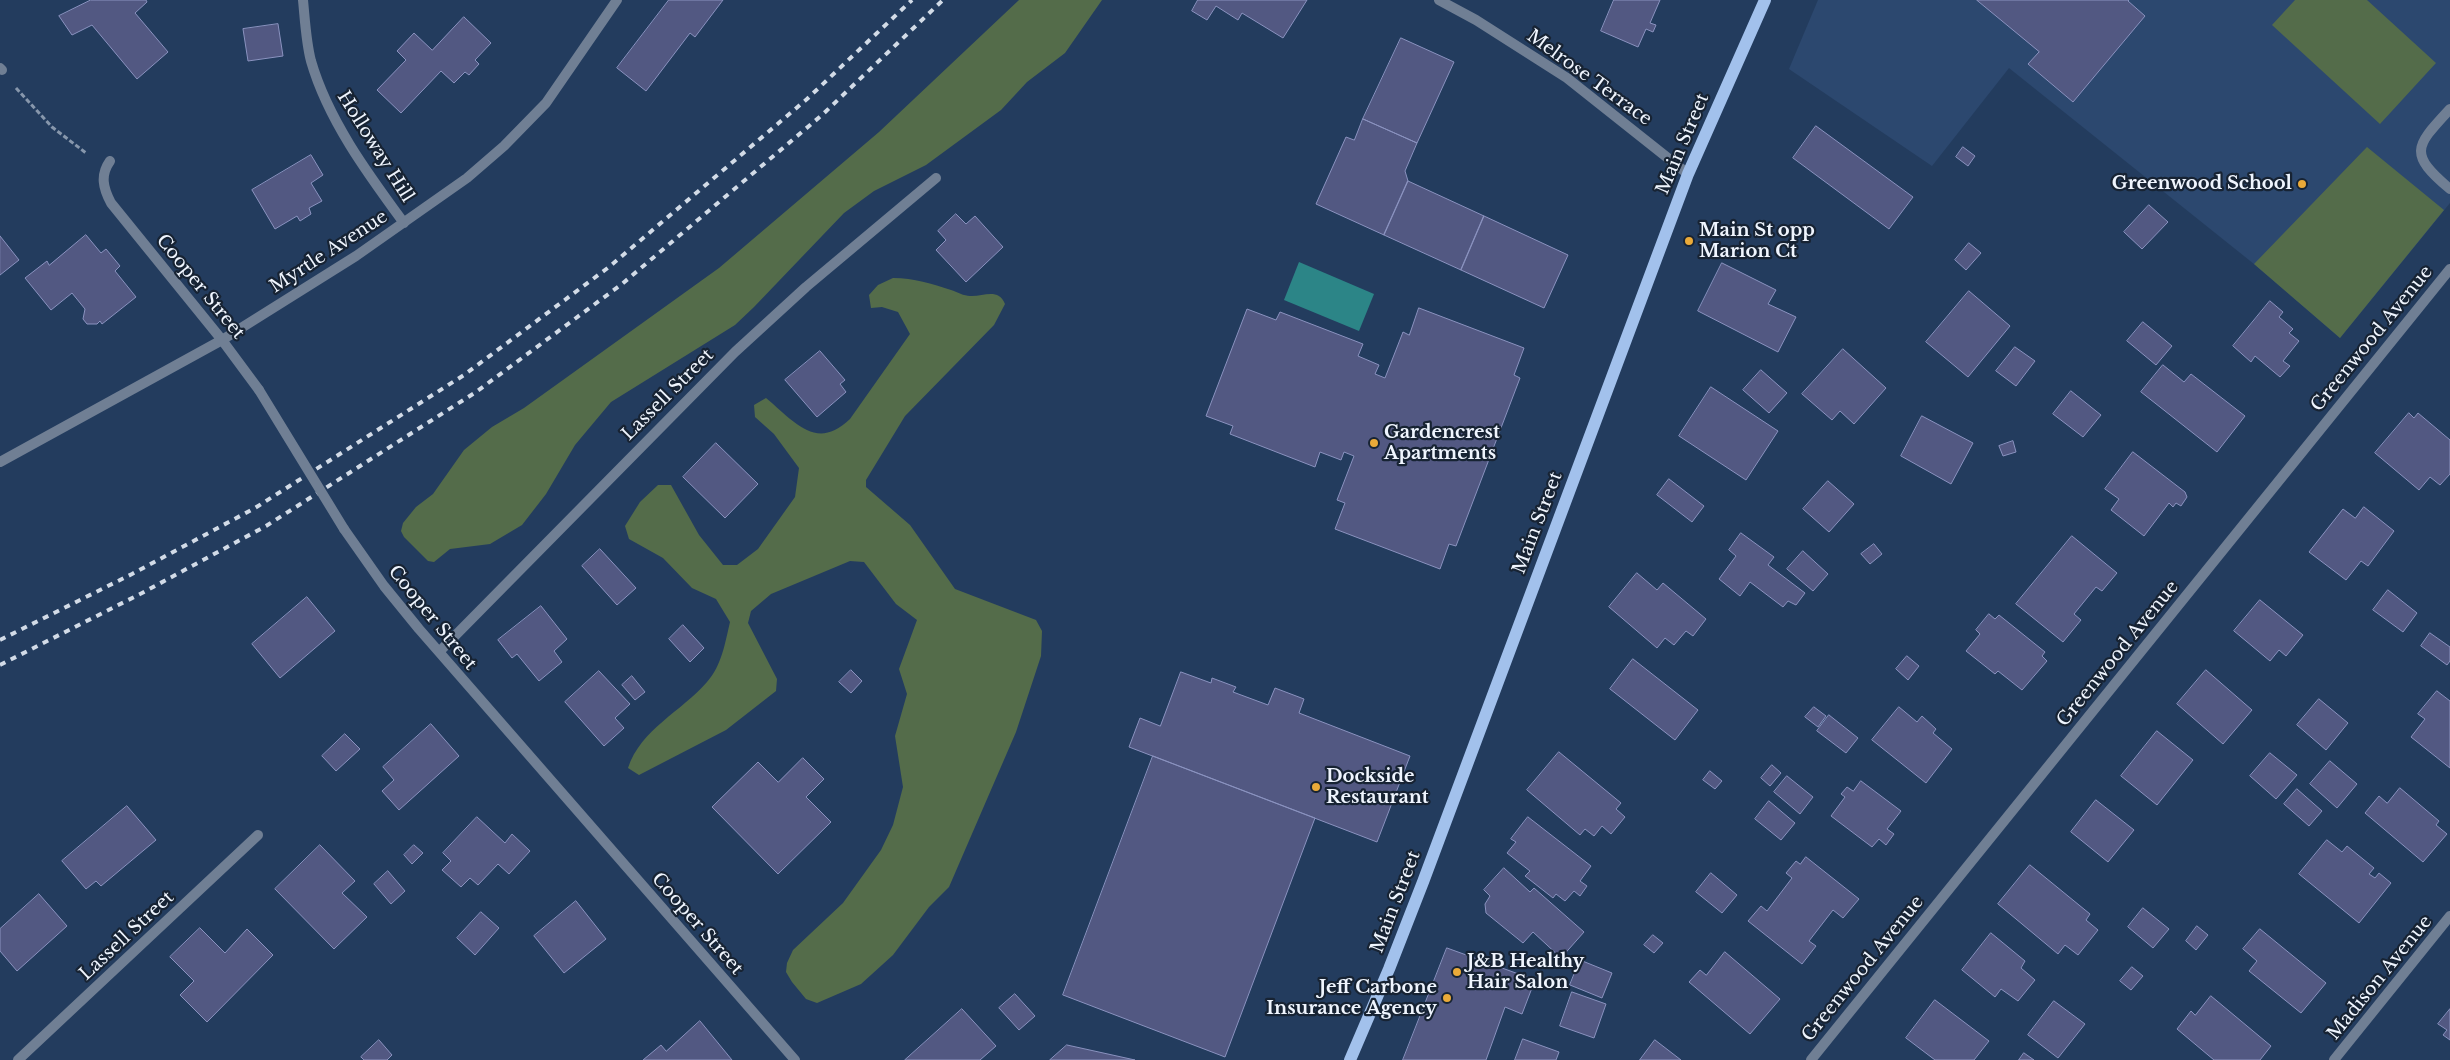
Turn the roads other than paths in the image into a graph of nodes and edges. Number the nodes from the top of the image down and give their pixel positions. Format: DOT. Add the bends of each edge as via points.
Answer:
graph roads {
  1 [pos="303,0"];
  2 [pos="617,0"];
  3 [pos="1439,0"];
  4 [pos="1765,0"];
  5 [pos="2450,109"];
  6 [pos="110,161"];
  7 [pos="1688,174"];
  8 [pos="936,178"];
  9 [pos="2450,189"];
  10 [pos="404,223"];
  11 [pos="2450,269"];
  12 [pos="222,340"];
  13 [pos="0,462"];
  14 [pos="439,652"];
  15 [pos="258,835"];
  16 [pos="2450,916"];
  17 [pos="18,1060"];
  18 [pos="795,1060"];
  19 [pos="1350,1060"];
  20 [pos="1811,1060"];
  21 [pos="2334,1060"];
  1 -- 10 [label="street, Holloway Hill" via="310,59 324,95 346,137"];
  2 -- 10 [label="street, Myrtle Avenue" via="560,85 528,123 467,178"];
  3 -- 7 [label="street, Melrose Terrace" via="1484,24 1567,78"];
  4 -- 7 [label="main road, Main Street"];
  5 -- 9 [label="street" via="2424,137 2421,154 2427,169"];
  6 -- 12 [label="street, Cooper Street" via="103,177 111,203"];
  7 -- 19 [label="main road, Main Street" via="1423,882"];
  8 -- 14 [label="street, Lassell Street" via="806,287 735,352"];
  10 -- 12 [label="street, Myrtle Avenue"];
  11 -- 20 [label="street, Greenwood Avenue"];
  12 -- 13 [label="street, Myrtle Avenue"];
  12 -- 14 [label="street, Cooper Street, bridge" via="259,390 344,529 384,586"];
  14 -- 18 [label="street, Cooper Street"];
  15 -- 17 [label="street, Lassell Street"];
  16 -- 21 [label="street, Madison Avenue"];
}
